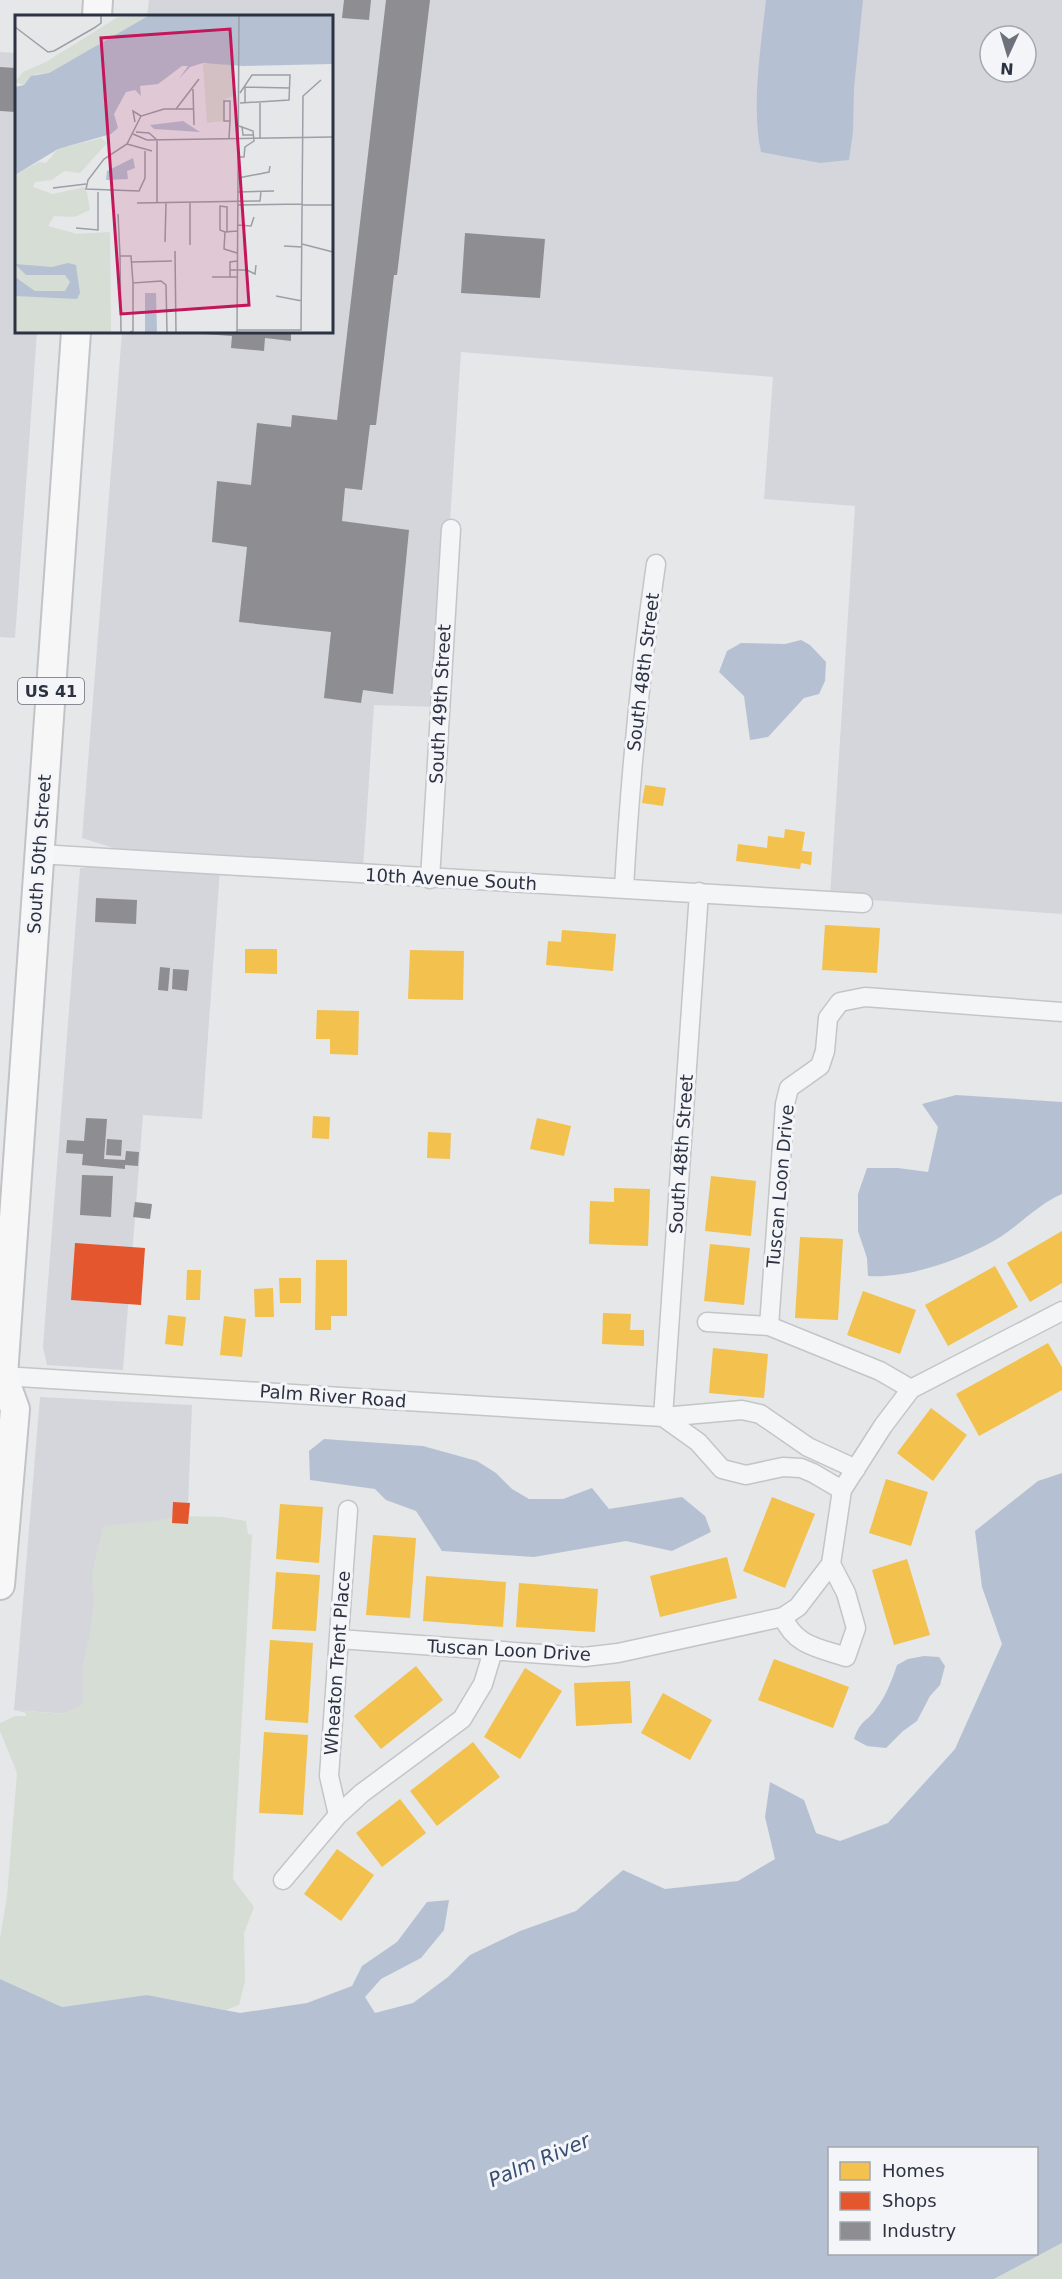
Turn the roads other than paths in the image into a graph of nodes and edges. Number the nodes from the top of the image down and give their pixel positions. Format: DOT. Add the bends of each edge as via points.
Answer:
graph roads {
  1 [pos="98,0"];
  2 [pos="97,15"];
  3 [pos="76,333"];
  4 [pos="451,529"];
  5 [pos="656,564"];
  6 [pos="39,854"];
  7 [pos="430,879"];
  8 [pos="624,888"];
  9 [pos="699,892"];
  10 [pos="863,903"];
  11 [pos="1062,1012"];
  12 [pos="1062,1311"];
  13 [pos="707,1322"];
  14 [pos="769,1326"];
  15 [pos="1,1378"];
  16 [pos="910,1389"];
  17 [pos="663,1417"];
  18 [pos="795,1438"];
  19 [pos="783,1467"];
  20 [pos="856,1469"];
  21 [pos="842,1490"];
  22 [pos="348,1510"];
  23 [pos="831,1564"];
  24 [pos="0,1585"];
  25 [pos="783,1617"];
  26 [pos="339,1640"];
  27 [pos="493,1651"];
  28 [pos="338,1815"];
  29 [pos="283,1880"];
  1 -- 2 [label="main road"];
  3 -- 6 [label="main road, South 50th Street / US 41"];
  4 -- 7 [label="street, South 49th Street"];
  5 -- 8 [label="street, South 48th Street" via="640,684"];
  6 -- 7 [label="street, 10th Avenue South"];
  6 -- 15 [label="main road, South 50th Street / US 41"];
  7 -- 8 [label="street, 10th Avenue South"];
  8 -- 9 [label="street, 10th Avenue South"];
  9 -- 10 [label="street, 10th Avenue South"];
  9 -- 17 [label="street, South 48th Street"];
  11 -- 14 [label="street, Tuscan Loon Drive" via="866,997 840,1002 828,1018 820,1066 789,1088 784,1104"];
  12 -- 16 [label="street, Tuscan Loon Drive"];
  13 -- 14 [label="street"];
  14 -- 16 [label="street" via="880,1371"];
  15 -- 17 [label="street, Palm River Road"];
  15 -- 24 [label="main road, South 50th Street / US 41" via="15,1409"];
  16 -- 20 [label="street, Tuscan Loon Drive"];
  17 -- 18 [label="street, Palm River Road" via="742,1410 760,1414"];
  17 -- 19 [label="street" via="698,1442 722,1468 746,1475"];
  18 -- 19 [label="street"];
  18 -- 20 [label="street, Palm River Road"];
  19 -- 21 [label="street" via="801,1468"];
  20 -- 21 [label="street, Tuscan Loon Drive"];
  21 -- 23 [label="street, Tuscan Loon Drive"];
  22 -- 26 [label="street, Wheaton Trent Place"];
  23 -- 25 [label="street, Tuscan Loon Drive" via="798,1607"];
  23 -- 25 [label="street" via="846,1593 856,1628 846,1657 798,1640"];
  25 -- 27 [label="street, Tuscan Loon Drive" via="584,1657"];
  26 -- 27 [label="street, Tuscan Loon Drive"];
  26 -- 28 [label="street, Wheaton Trent Place" via="329,1776"];
  27 -- 28 [label="street" via="483,1684 462,1719"];
  28 -- 29 [label="street"];
}
